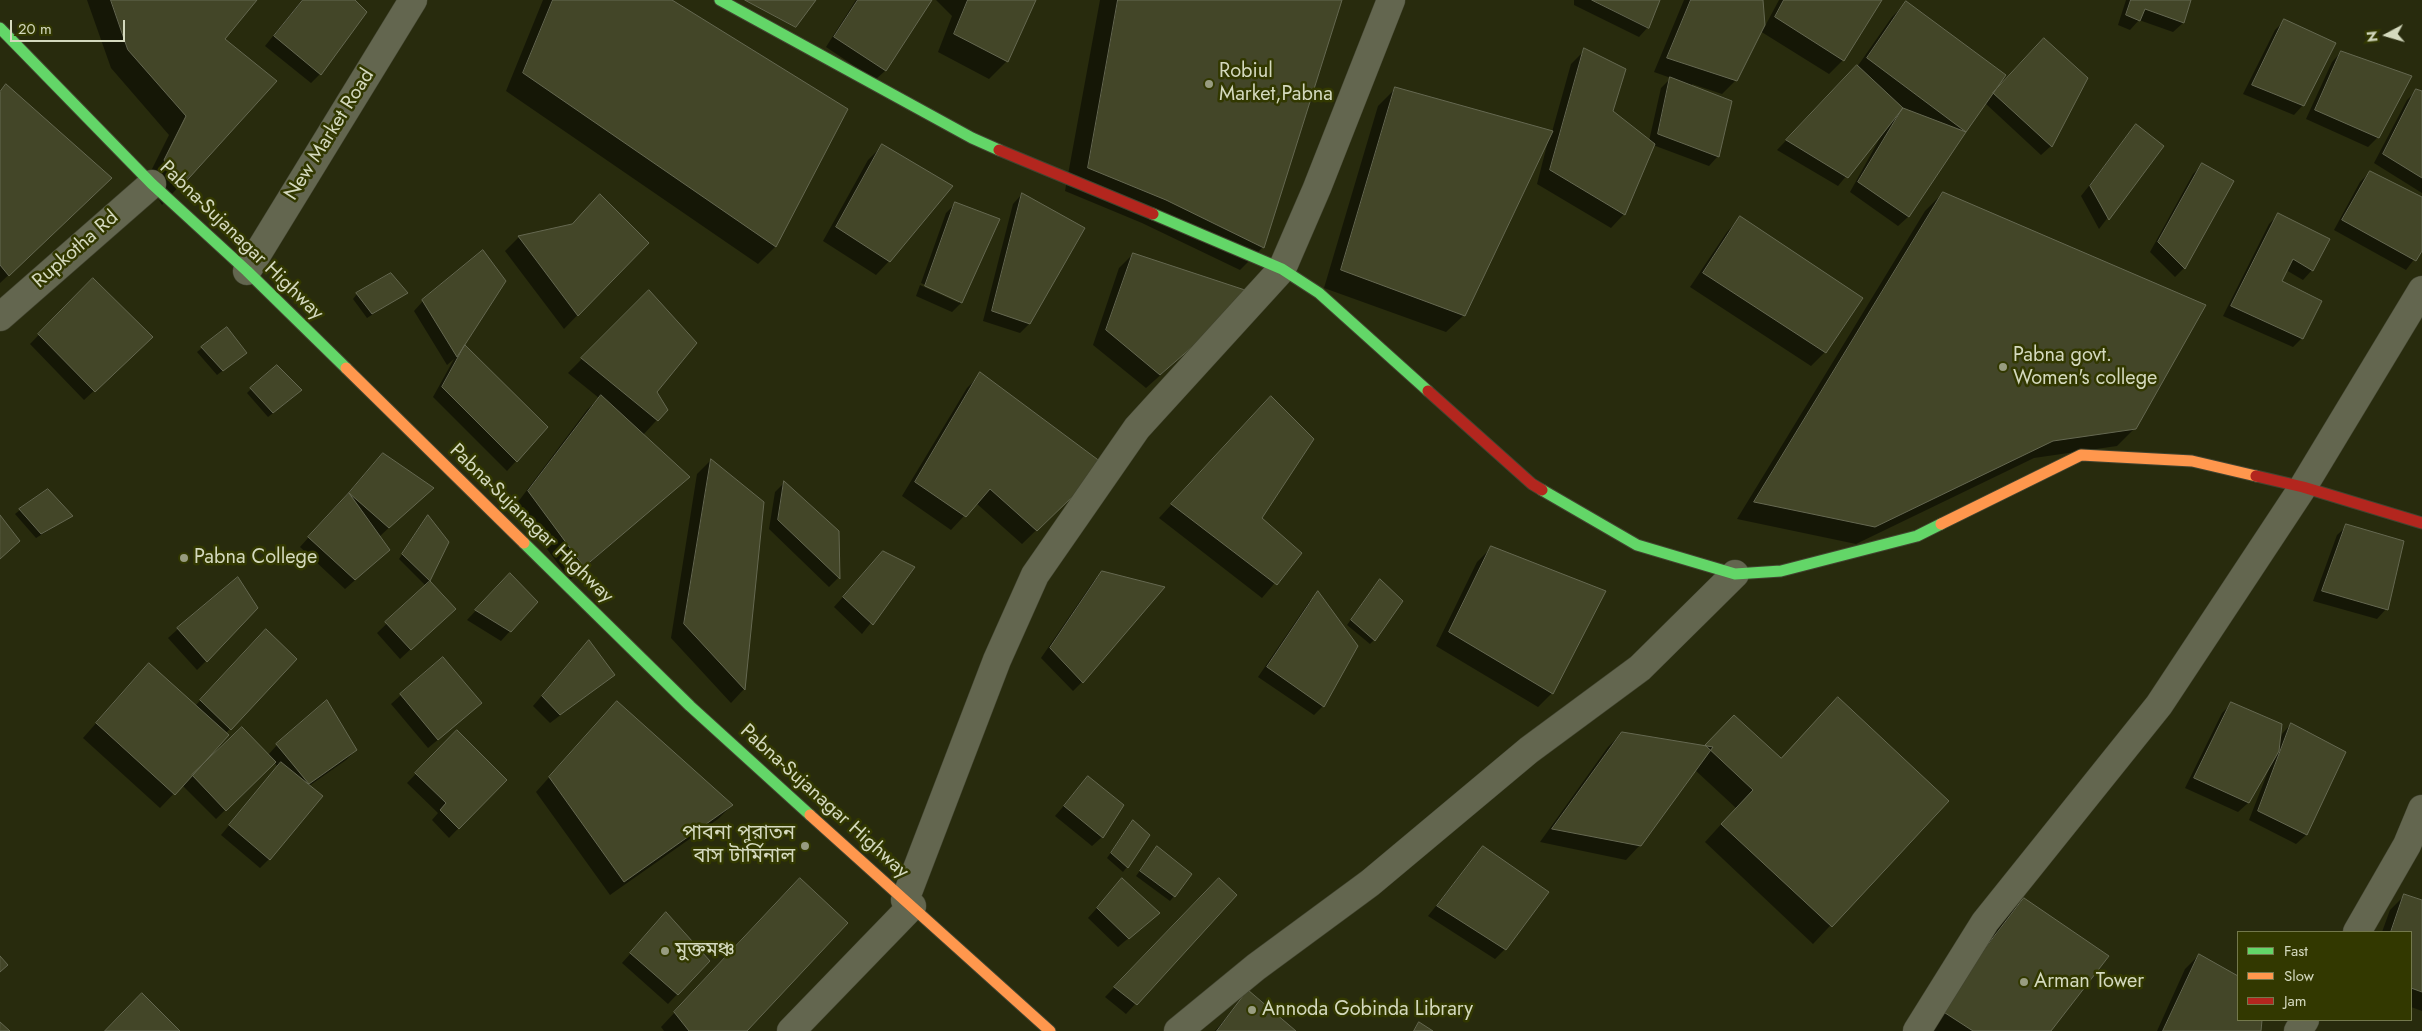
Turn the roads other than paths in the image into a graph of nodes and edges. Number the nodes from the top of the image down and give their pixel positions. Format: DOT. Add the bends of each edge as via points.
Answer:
graph roads {
  1 [pos="413,0"];
  2 [pos="720,0"];
  3 [pos="1391,0"];
  4 [pos="0,28"];
  5 [pos="152,184"];
  6 [pos="1282,269"];
  7 [pos="247,271"];
  8 [pos="2422,290"];
  9 [pos="0,317"];
  10 [pos="2303,487"];
  11 [pos="2422,523"];
  12 [pos="1735,574"];
  13 [pos="2422,809"];
  14 [pos="908,903"];
  15 [pos="2358,931"];
  16 [pos="791,1031"];
  17 [pos="1050,1031"];
  18 [pos="1178,1031"];
  19 [pos="1917,1031"];
  1 -- 7 [label="street, New Market Road"];
  2 -- 6 [label="main road" via="972,138"];
  3 -- 6 [label="street"];
  4 -- 5 [label="main road, Pabna-Sujanagar Highway"];
  5 -- 7 [label="main road, Pabna-Sujanagar Highway"];
  5 -- 9 [label="street, Rupkotha Rd"];
  6 -- 12 [label="main road" via="1319,293 1532,484 1637,545"];
  6 -- 14 [label="street" via="1137,428 1036,575 997,660"];
  7 -- 14 [label="main road, Pabna-Sujanagar Highway" via="690,706"];
  8 -- 10 [label="street"];
  10 -- 11 [label="main road"];
  10 -- 12 [label="main road" via="2192,460 2081,454 1917,536 1781,571"];
  10 -- 19 [label="street" via="2159,705 1985,922"];
  12 -- 18 [label="street" via="1640,668 1529,750 1370,884 1256,967"];
  13 -- 15 [label="street" via="2407,845"];
  14 -- 16 [label="street"];
  14 -- 17 [label="main road, Pabna-Sujanagar Highway"];
}
